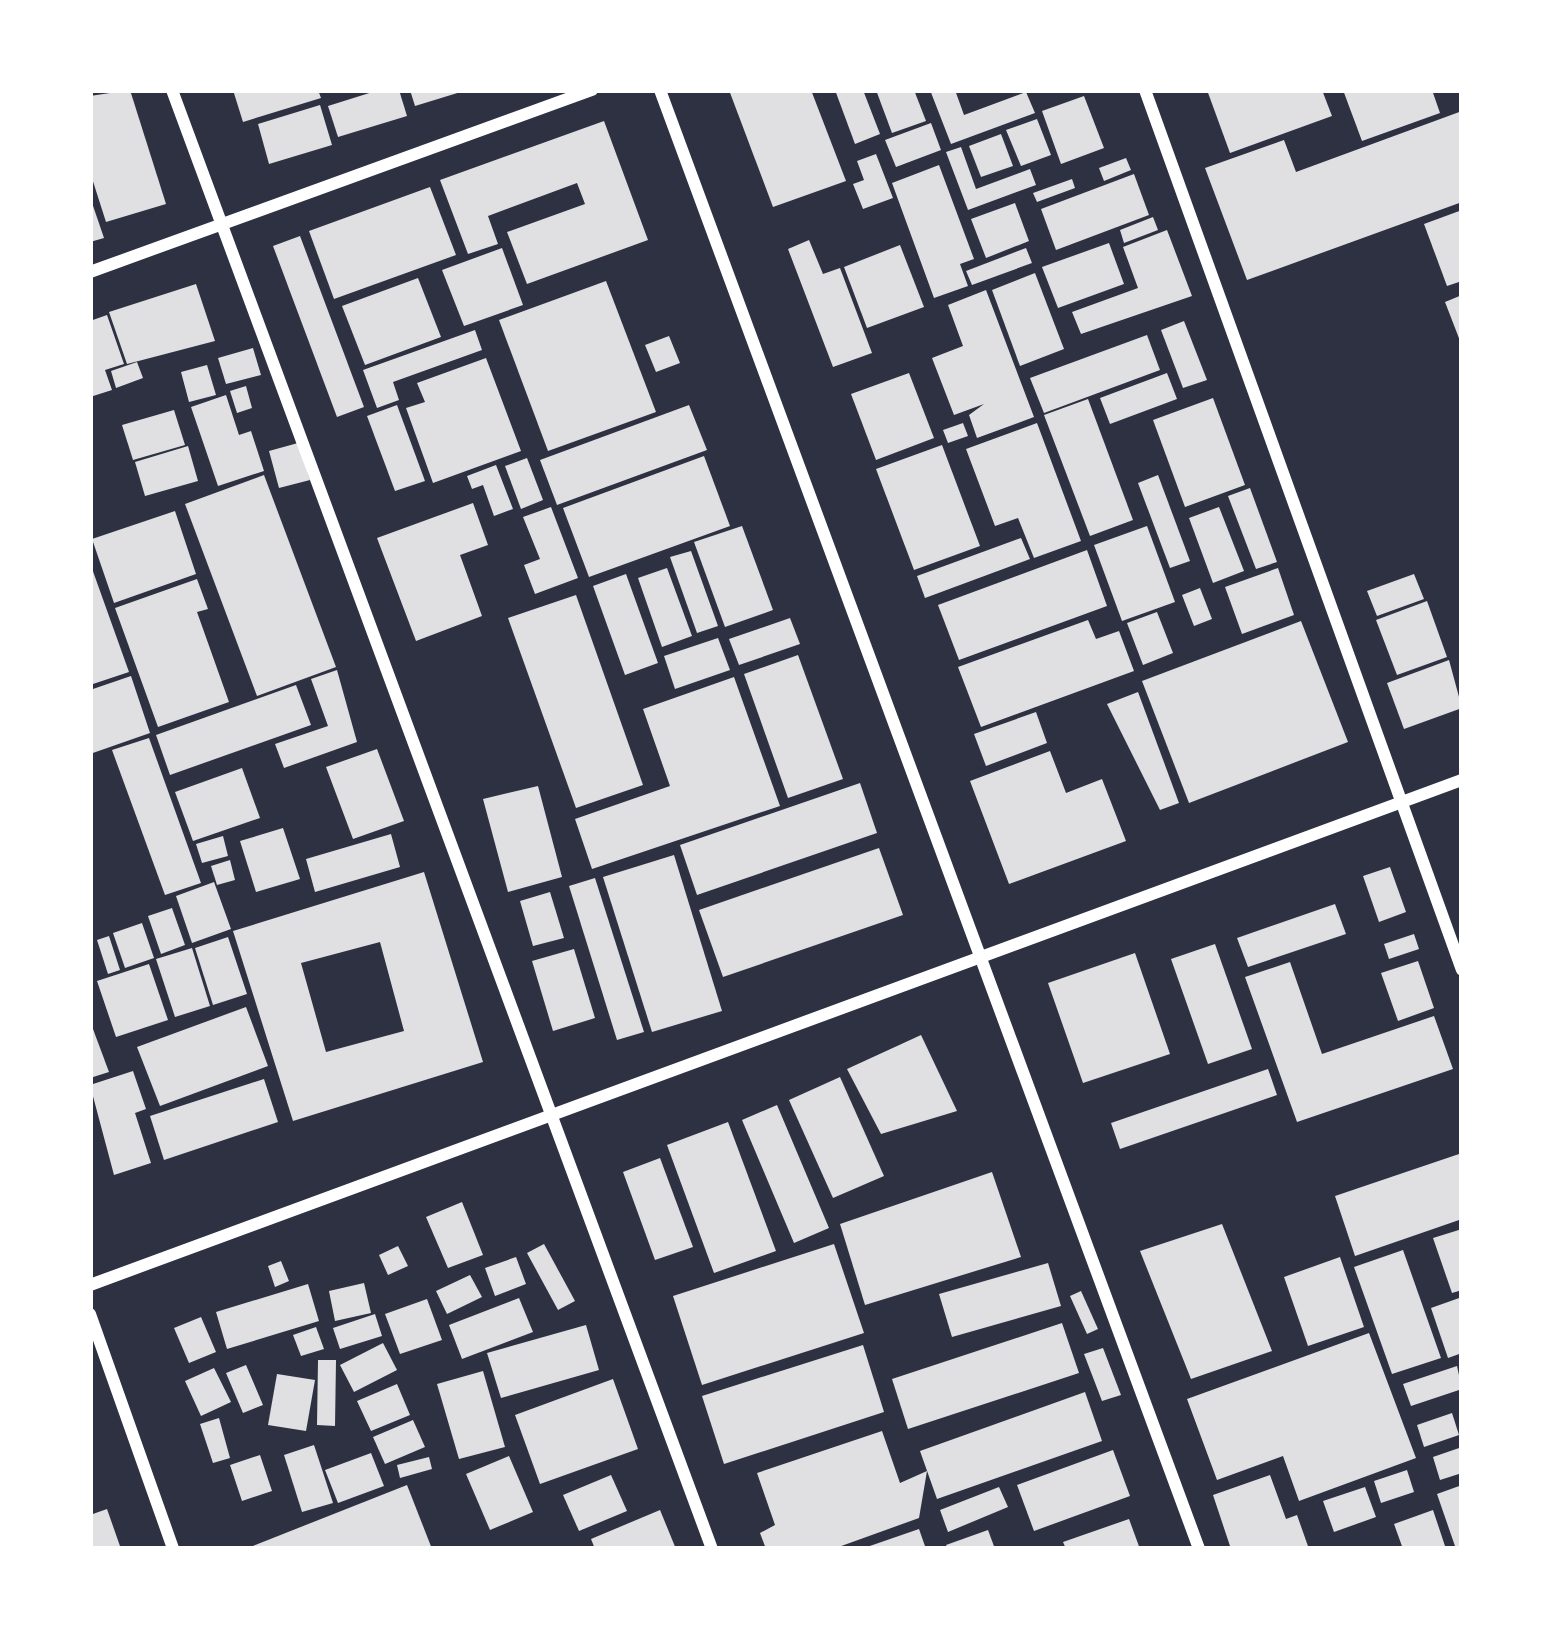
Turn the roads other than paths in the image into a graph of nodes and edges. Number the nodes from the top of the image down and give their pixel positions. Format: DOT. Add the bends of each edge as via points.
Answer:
graph roads {
  1 [pos="172,90"];
  2 [pos="592,90"];
  3 [pos="660,90"];
  4 [pos="1145,90"];
  5 [pos="222,224"];
  6 [pos="90,272"];
  7 [pos="1462,780"];
  8 [pos="1400,802"];
  9 [pos="980,956"];
  10 [pos="1462,970"];
  11 [pos="550,1112"];
  12 [pos="90,1285"];
  13 [pos="90,1314"];
  14 [pos="173,1549"];
  15 [pos="712,1549"];
  16 [pos="1199,1549"];
  1 -- 5 [label="street"];
  2 -- 5 [label="street"];
  3 -- 9 [label="street"];
  4 -- 8 [label="street"];
  5 -- 6 [label="street"];
  5 -- 11 [label="street"];
  7 -- 8 [label="street"];
  8 -- 9 [label="street"];
  8 -- 10 [label="street"];
  9 -- 11 [label="street"];
  9 -- 16 [label="street"];
  11 -- 12 [label="street"];
  11 -- 15 [label="street"];
  13 -- 14 [label="street"];
}
